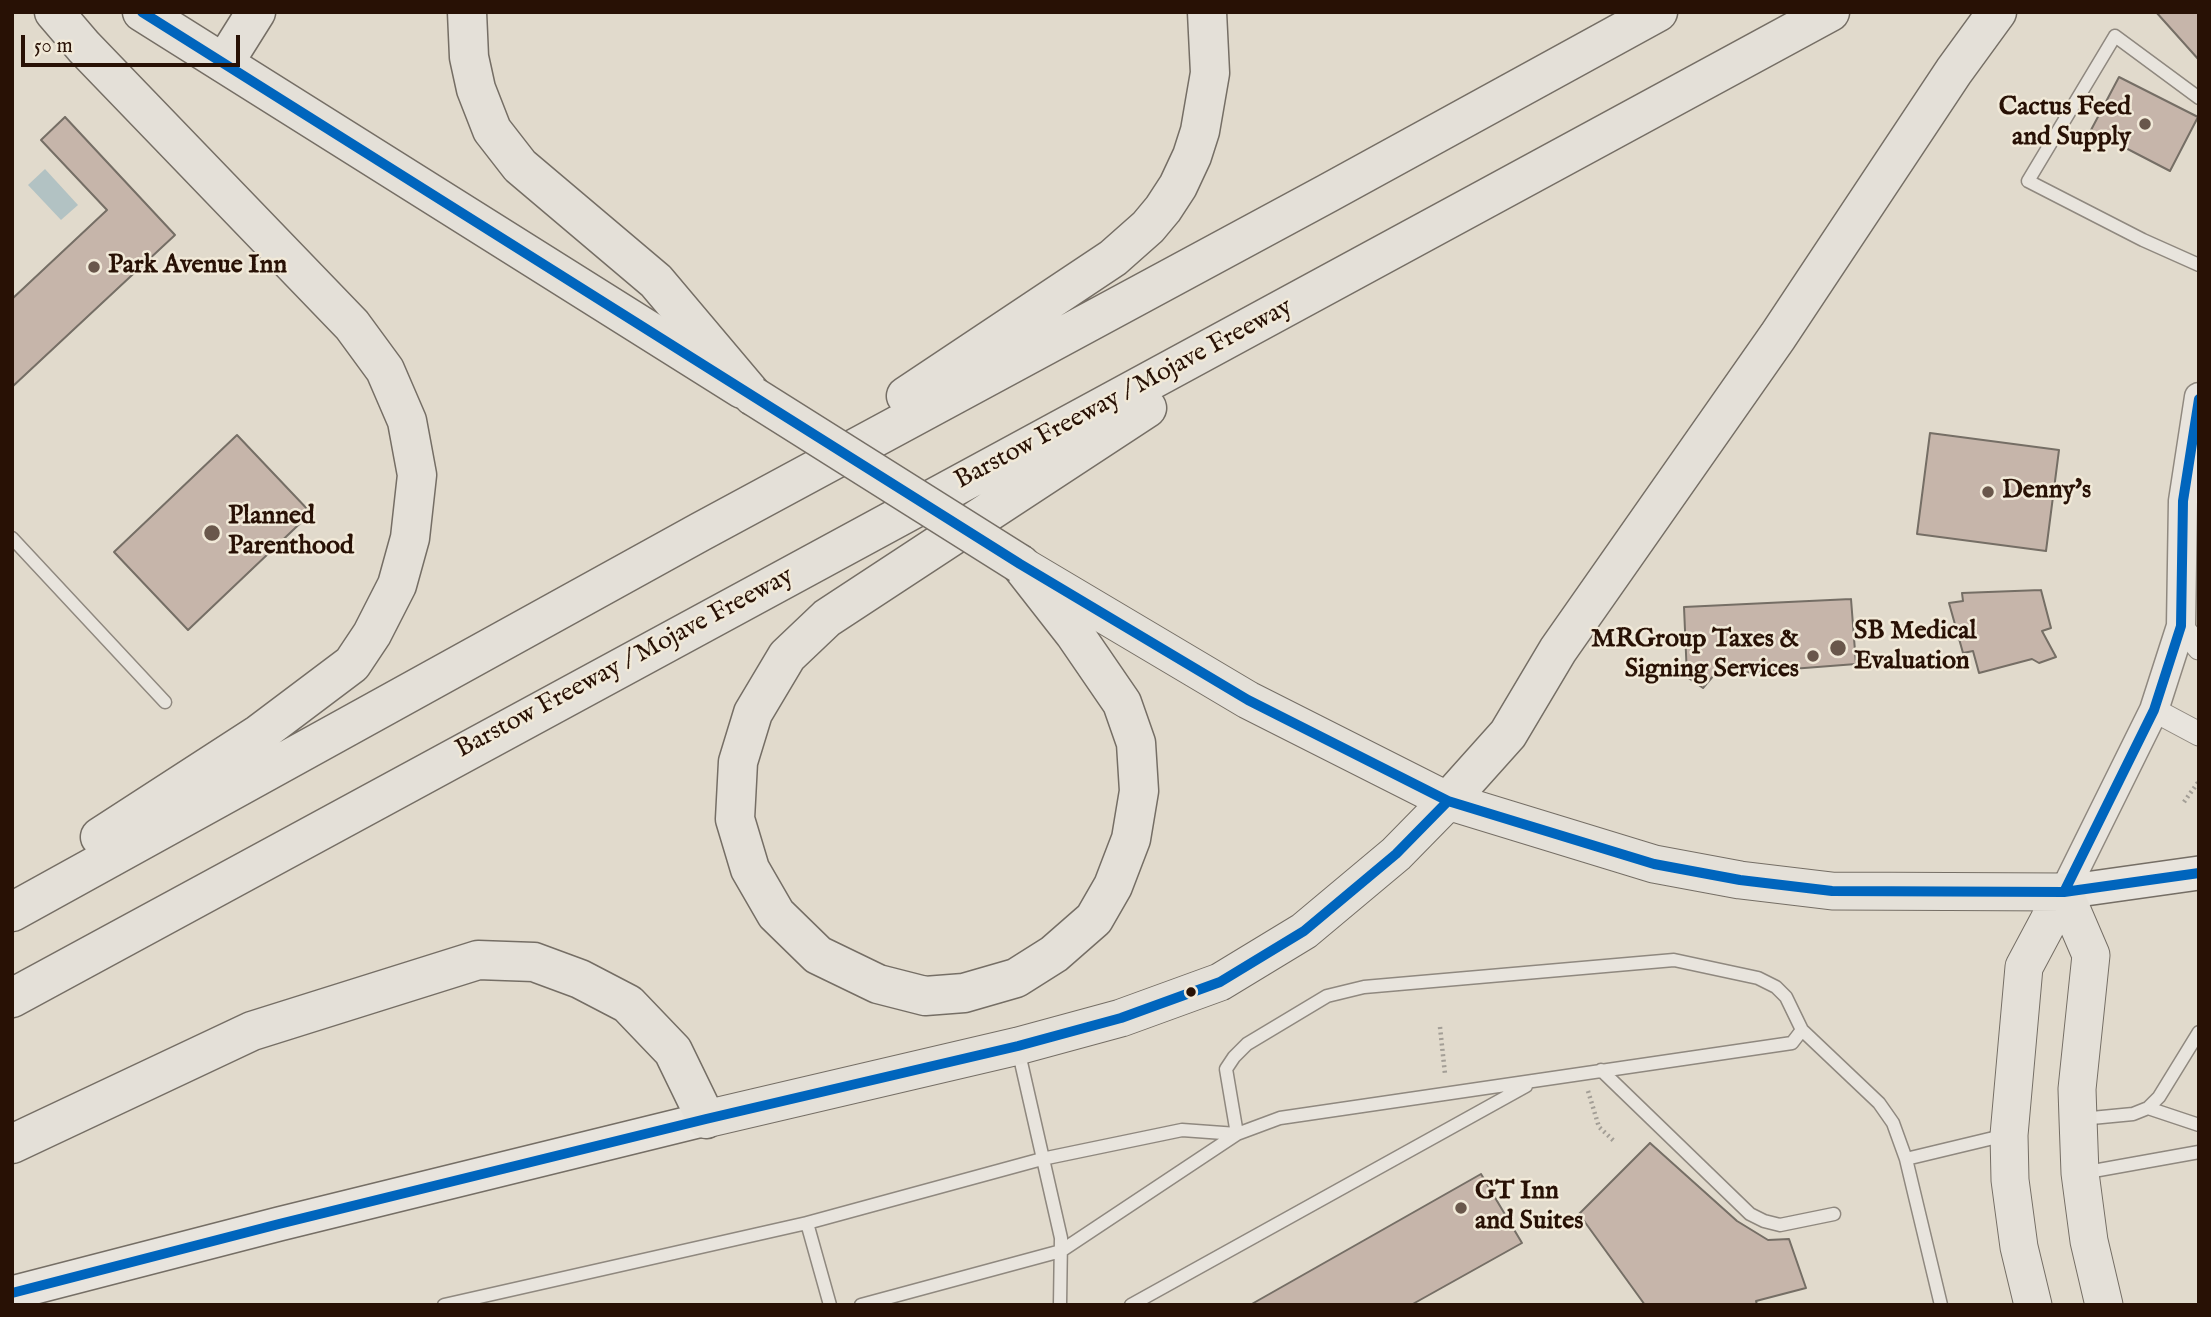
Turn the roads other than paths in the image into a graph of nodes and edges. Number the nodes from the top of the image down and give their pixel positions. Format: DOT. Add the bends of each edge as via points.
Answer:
graph roads {
  1 [pos="54,12"];
  2 [pos="142,12"];
  3 [pos="256,12"];
  4 [pos="467,12"];
  5 [pos="1207,12"];
  6 [pos="1658,12"];
  7 [pos="1830,12"];
  8 [pos="1997,12"];
  9 [pos="224,63"];
  10 [pos="2199,99"];
  11 [pos="1367,263"];
  12 [pos="2199,265"];
  13 [pos="753,396"];
  14 [pos="2197,412"];
  15 [pos="2191,500"];
  16 [pos="700,533"];
  17 [pos="12,538"];
  18 [pos="1020,564"];
  19 [pos="2181,626"];
  20 [pos="2199,648"];
  21 [pos="165,702"];
  22 [pos="2154,710"];
  23 [pos="2199,734"];
  24 [pos="1448,801"];
  25 [pos="2199,873"];
  26 [pos="2064,892"];
  27 [pos="12,894"];
  28 [pos="12,912"];
  29 [pos="12,998"];
  30 [pos="1802,1030"];
  31 [pos="2199,1032"];
  32 [pos="1018,1046"];
  33 [pos="1601,1070"];
  34 [pos="1534,1081"];
  35 [pos="2148,1108"];
  36 [pos="706,1119"];
  37 [pos="2078,1119"];
  38 [pos="2199,1125"];
  39 [pos="1237,1134"];
  40 [pos="2009,1135"];
  41 [pos="12,1144"];
  42 [pos="2199,1152"];
  43 [pos="1042,1159"];
  44 [pos="1906,1159"];
  45 [pos="2080,1173"];
  46 [pos="1835,1214"];
  47 [pos="807,1223"];
  48 [pos="1061,1251"];
  49 [pos="12,1293"];
  50 [pos="444,1305"];
  51 [pos="830,1305"];
  52 [pos="861,1305"];
  53 [pos="1060,1305"];
  54 [pos="1131,1305"];
  55 [pos="1941,1305"];
  56 [pos="2033,1305"];
  57 [pos="2104,1305"];
  1 -- 27 [label="highway" via="352,325 386,370 407,421 418,475 410,538 397,585 352,664 259,734"];
  2 -- 9 [label="highway"];
  3 -- 9 [label="highway"];
  4 -- 13 [label="highway" via="469,57 492,130 520,166 656,281"];
  5 -- 16 [label="highway" via="1210,73 1200,131 1178,186 1149,227 1112,258"];
  6 -- 16 [label="highway"];
  7 -- 11 [label="highway, Barstow Freeway / Mojave Freeway"];
  8 -- 24 [label="highway" via="1566,638 1508,734"];
  9 -- 13 [label="highway"];
  10 -- 12 [label="lane" via="2115,36 2028,181"];
  11 -- 18 [label="highway" via="827,618 787,656 753,713 738,762 735,819 750,869 776,914 818,956 878,984 925,996 964,993 1016,978 1054,954 1094,919 1131,839 1139,791 1137,755 1122,703"];
  11 -- 29 [label="highway, Barstow Freeway / Mojave Freeway"];
  13 -- 18 [label="highway, bridge"];
  14 -- 15 [label="street"];
  15 -- 19 [label="street"];
  16 -- 28 [label="highway"];
  17 -- 21 [label="lane"];
  18 -- 24 [label="main road" via="1248,701"];
  19 -- 20 [label="street"];
  19 -- 22 [label="street"];
  22 -- 23 [label="street"];
  22 -- 26 [label="street"];
  24 -- 26 [label="main road" via="1654,864 1740,880 1832,891"];
  24 -- 32 [label="main road" via="1396,854 1304,931 1220,982 1121,1018"];
  25 -- 26 [label="main road"];
  26 -- 37 [label="main road" via="2091,955"];
  26 -- 40 [label="main road" via="2024,967"];
  30 -- 33 [label="lane" via="1792,1044"];
  30 -- 39 [label="lane" via="1792,1006 1776,988 1758,978 1674,960 1364,987 1327,996 1247,1044 1234,1057 1226,1069"];
  30 -- 44 [label="lane" via="1880,1103"];
  31 -- 35 [label="lane"];
  32 -- 36 [label="main road"];
  32 -- 43 [label="lane"];
  33 -- 34 [label="lane"];
  33 -- 46 [label="lane" via="1750,1214 1780,1225"];
  34 -- 39 [label="lane" via="1280,1118"];
  34 -- 54 [label="lane"];
  35 -- 37 [label="lane" via="2133,1114"];
  35 -- 38 [label="lane"];
  36 -- 41 [label="highway" via="673,1051 628,1004 534,962 478,960 252,1031"];
  36 -- 49 [label="main road"];
  37 -- 45 [label="main road"];
  39 -- 43 [label="lane" via="1182,1130"];
  39 -- 48 [label="lane"];
  40 -- 44 [label="lane"];
  40 -- 56 [label="main road" via="2019,1247"];
  42 -- 45 [label="lane"];
  43 -- 47 [label="lane"];
  43 -- 48 [label="lane"];
  44 -- 55 [label="lane"];
  45 -- 57 [label="main road"];
  47 -- 50 [label="lane"];
  47 -- 51 [label="lane"];
  48 -- 52 [label="lane"];
  48 -- 53 [label="lane"];
}
